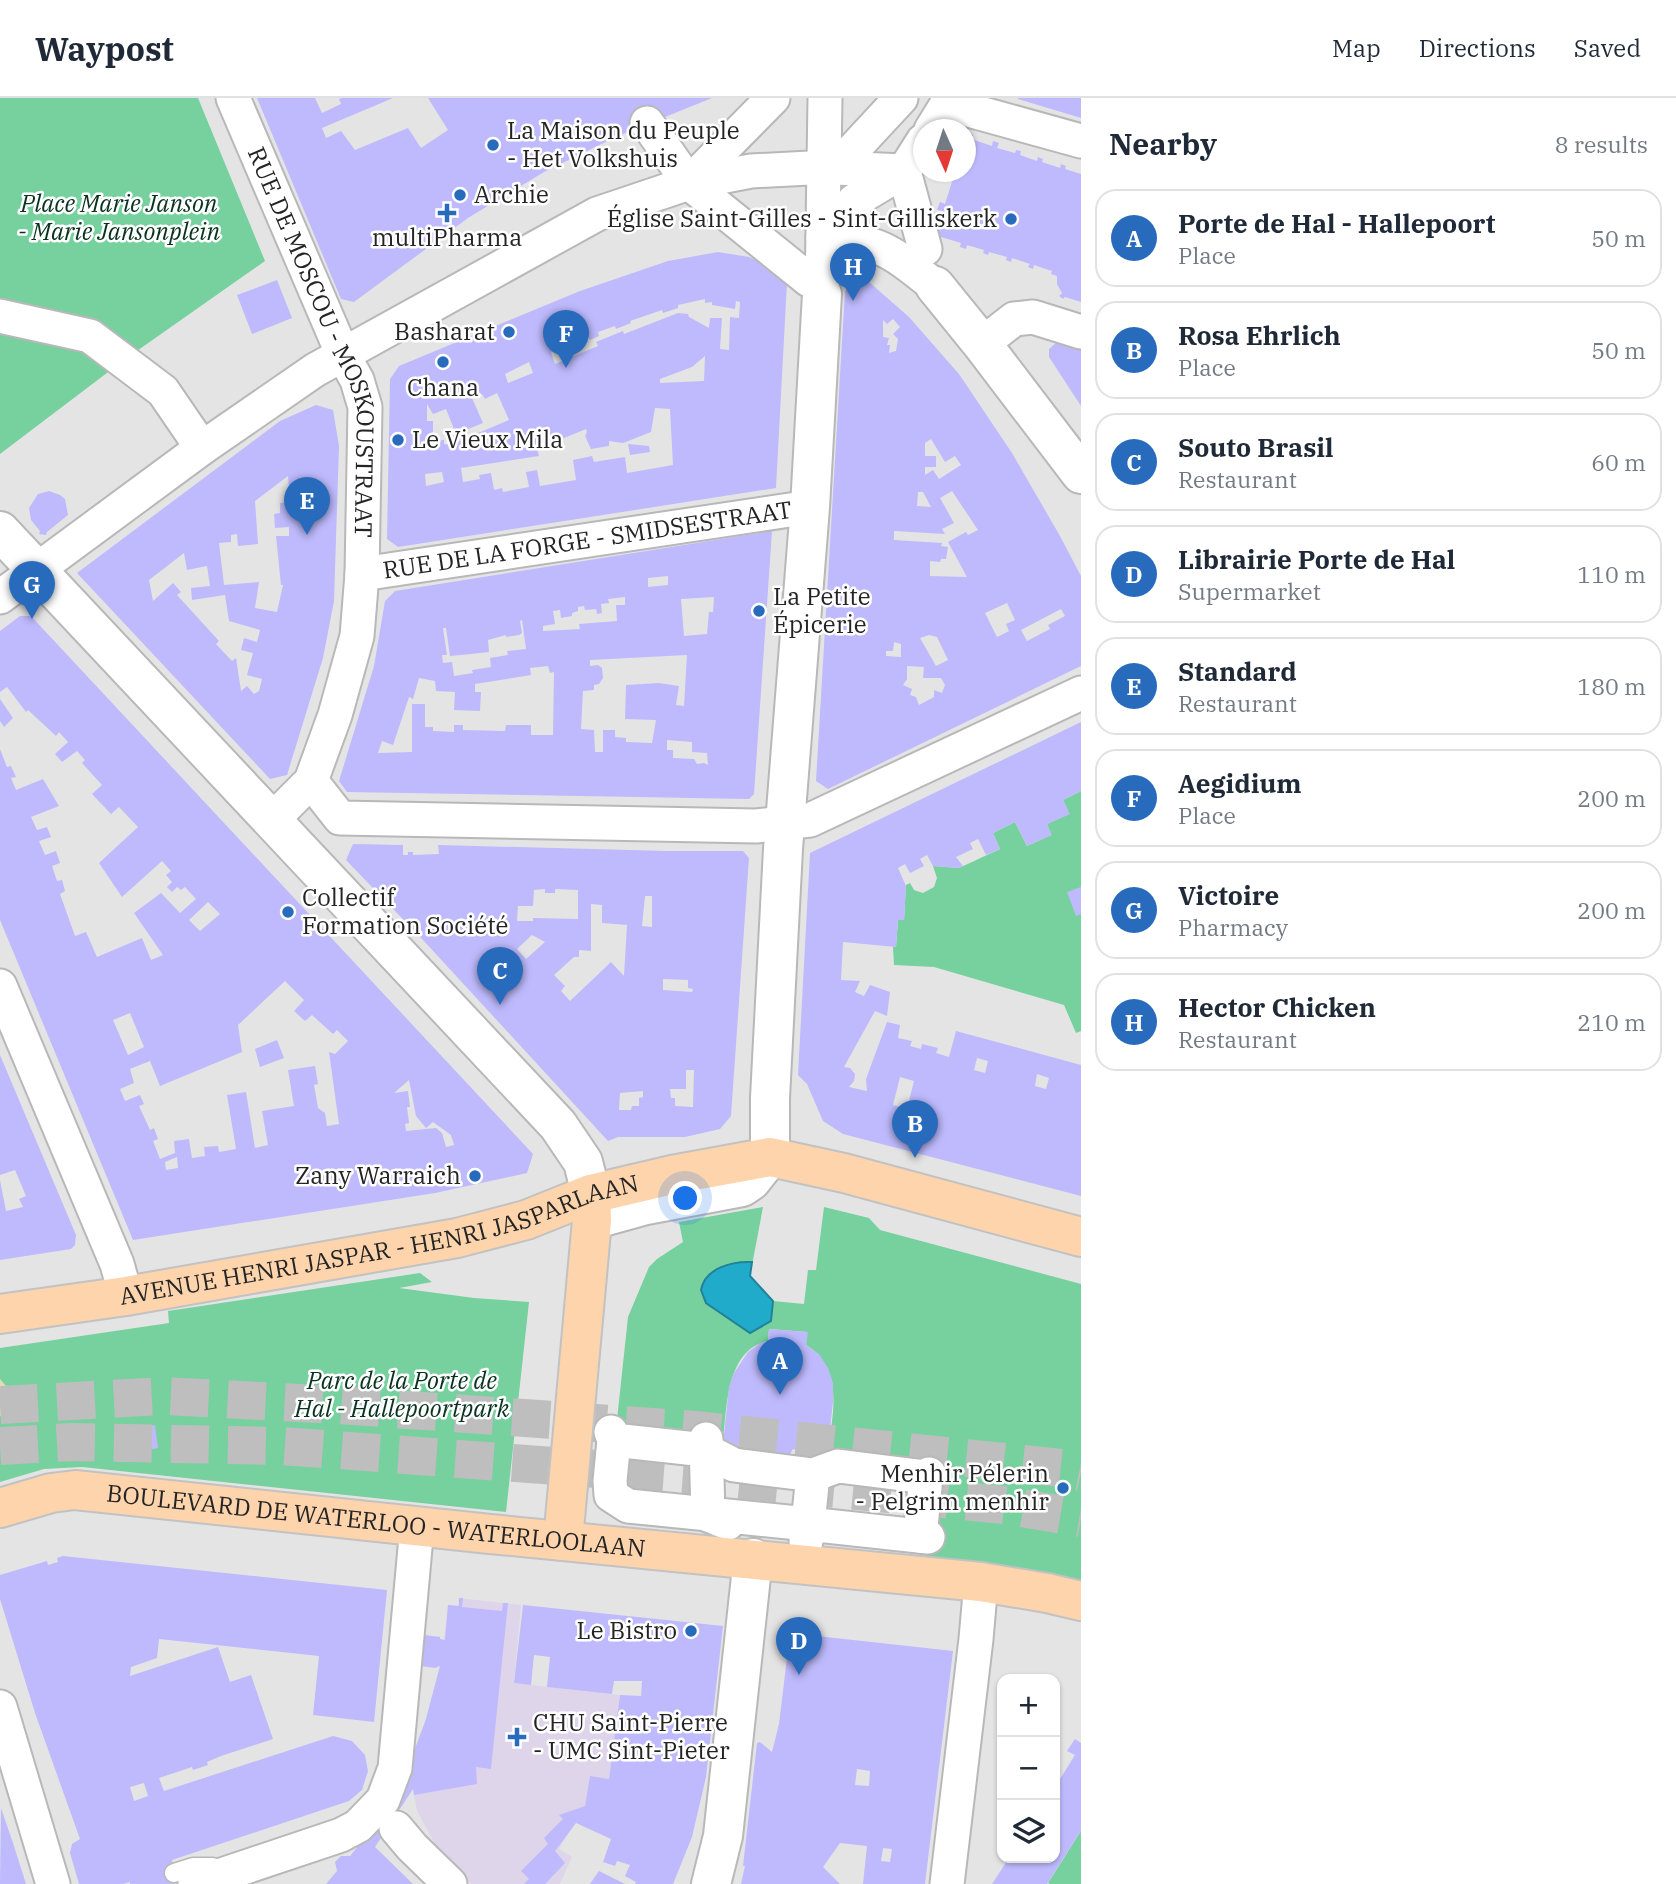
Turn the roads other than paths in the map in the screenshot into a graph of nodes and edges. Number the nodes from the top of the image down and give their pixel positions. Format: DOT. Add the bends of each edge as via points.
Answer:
graph roads {
  1 [pos="233,98"];
  2 [pos="773,98"];
  3 [pos="825,98"];
  4 [pos="901,98"];
  5 [pos="941,111"];
  6 [pos="648,123"];
  7 [pos="1081,141"];
  8 [pos="913,157"];
  9 [pos="810,168"];
  10 [pos="904,171"];
  11 [pos="688,183"];
  12 [pos="853,218"];
  13 [pos="823,237"];
  14 [pos="925,243"];
  15 [pos="935,286"];
  16 [pos="816,287"];
  17 [pos="0,316"];
  18 [pos="1081,332"];
  19 [pos="982,344"];
  20 [pos="343,355"];
  21 [pos="202,448"];
  22 [pos="1081,474"];
  23 [pos="810,507"];
  24 [pos="0,531"];
  25 [pos="37,570"];
  26 [pos="362,574"];
  27 [pos="0,597"];
  28 [pos="1081,693"];
  29 [pos="311,781"];
  30 [pos="272,820"];
  31 [pos="785,823"];
  32 [pos="0,986"];
  33 [pos="770,1157"];
  34 [pos="592,1207"];
  35 [pos="1081,1237"];
  36 [pos="126,1296"];
  37 [pos="0,1314"];
  38 [pos="706,1444"];
  39 [pos="813,1475"];
  40 [pos="0,1508"];
  41 [pos="708,1515"];
  42 [pos="417,1526"];
  43 [pos="807,1532"];
  44 [pos="564,1541"];
  45 [pos="755,1547"];
  46 [pos="981,1582"];
  47 [pos="1081,1601"];
  48 [pos="0,1707"];
  49 [pos="387,1818"];
  50 [pos="243,1878"];
  51 [pos="185,1879"];
  52 [pos="53,1884"];
  53 [pos="450,1884"];
  54 [pos="711,1884"];
  55 [pos="947,1884"];
  1 -- 20 [label="street, RUE DE MOSCOU - MOSKOUSTRAAT"];
  2 -- 11 [label="street"];
  3 -- 13 [label="street"];
  4 -- 10 [label="street" via="836,168"];
  5 -- 7 [label="street" via="1006,119"];
  6 -- 11 [label="street"];
  8 -- 10 [label="street"];
  9 -- 11 [label="street" via="751,171"];
  10 -- 12 [label="street" via="855,201"];
  10 -- 14 [label="street"];
  11 -- 16 [label="street"];
  11 -- 20 [label="street" via="597,214"];
  13 -- 15 [label="street" via="852,238 879,246"];
  13 -- 16 [label="street"];
  15 -- 19 [label="street"];
  16 -- 23 [label="street"];
  17 -- 21 [label="street" via="90,335 163,391"];
  18 -- 19 [label="street" via="1033,317 1014,319"];
  19 -- 22 [label="street"];
  20 -- 21 [label="street"];
  20 -- 26 [label="street, RUE DE MOSCOU - MOSKOUSTRAAT" via="365,407"];
  21 -- 25 [label="street"];
  23 -- 26 [label="street, RUE DE LA FORGE - SMIDSESTRAAT"];
  23 -- 31 [label="street"];
  24 -- 25 [label="street"];
  25 -- 27 [label="street"];
  25 -- 30 [label="street"];
  26 -- 29 [label="street, RUE DE MOSCOU - MOSKOUSTRAAT" via="357,636"];
  28 -- 31 [label="street" via="810,820"];
  29 -- 30 [label="street, RUE DE MOSCOU - MOSKOUSTRAAT"];
  29 -- 31 [label="street" via="340,818"];
  30 -- 34 [label="street" via="558,1125 583,1162"];
  31 -- 33 [label="street"];
  32 -- 36 [label="street" via="117,1264"];
  33 -- 34 [label="main road, AVENUE HENRI JASPAR - HENRI JASPARLAAN" via="672,1175"];
  33 -- 35 [label="main road"];
  34 -- 36 [label="main road, AVENUE HENRI JASPAR - HENRI JASPARLAAN" via="457,1237"];
  34 -- 44 [label="main road"];
  36 -- 37 [label="main road, AVENUE HENRI JASPAR - HENRI JASPARLAAN"];
  38 -- 39 [label="street" via="734,1465"];
  38 -- 41 [label="street"];
  38 -- 41 [label="street" via="612,1436 611,1495 628,1506"];
  39 -- 43 [label="street"];
  39 -- 43 [label="street" via="838,1466 928,1475 924,1536"];
  40 -- 42 [label="main road, BOULEVARD DE WATERLOO - WATERLOOLAAN" via="75,1490"];
  41 -- 43 [label="street"];
  41 -- 45 [label="street"];
  42 -- 44 [label="main road, BOULEVARD DE WATERLOO - WATERLOOLAAN"];
  42 -- 49 [label="street"];
  44 -- 45 [label="main road, BOULEVARD DE WATERLOO - WATERLOOLAAN"];
  45 -- 46 [label="main road, BOULEVARD DE WATERLOO - WATERLOOLAAN"];
  45 -- 54 [label="street" via="723,1836"];
  46 -- 47 [label="main road, BOULEVARD DE WATERLOO - WATERLOOLAAN"];
  46 -- 55 [label="street"];
  48 -- 52 [label="street"];
  49 -- 50 [label="street" via="272,1858"];
  49 -- 53 [label="street"];
  50 -- 51 [label="street"];
}
